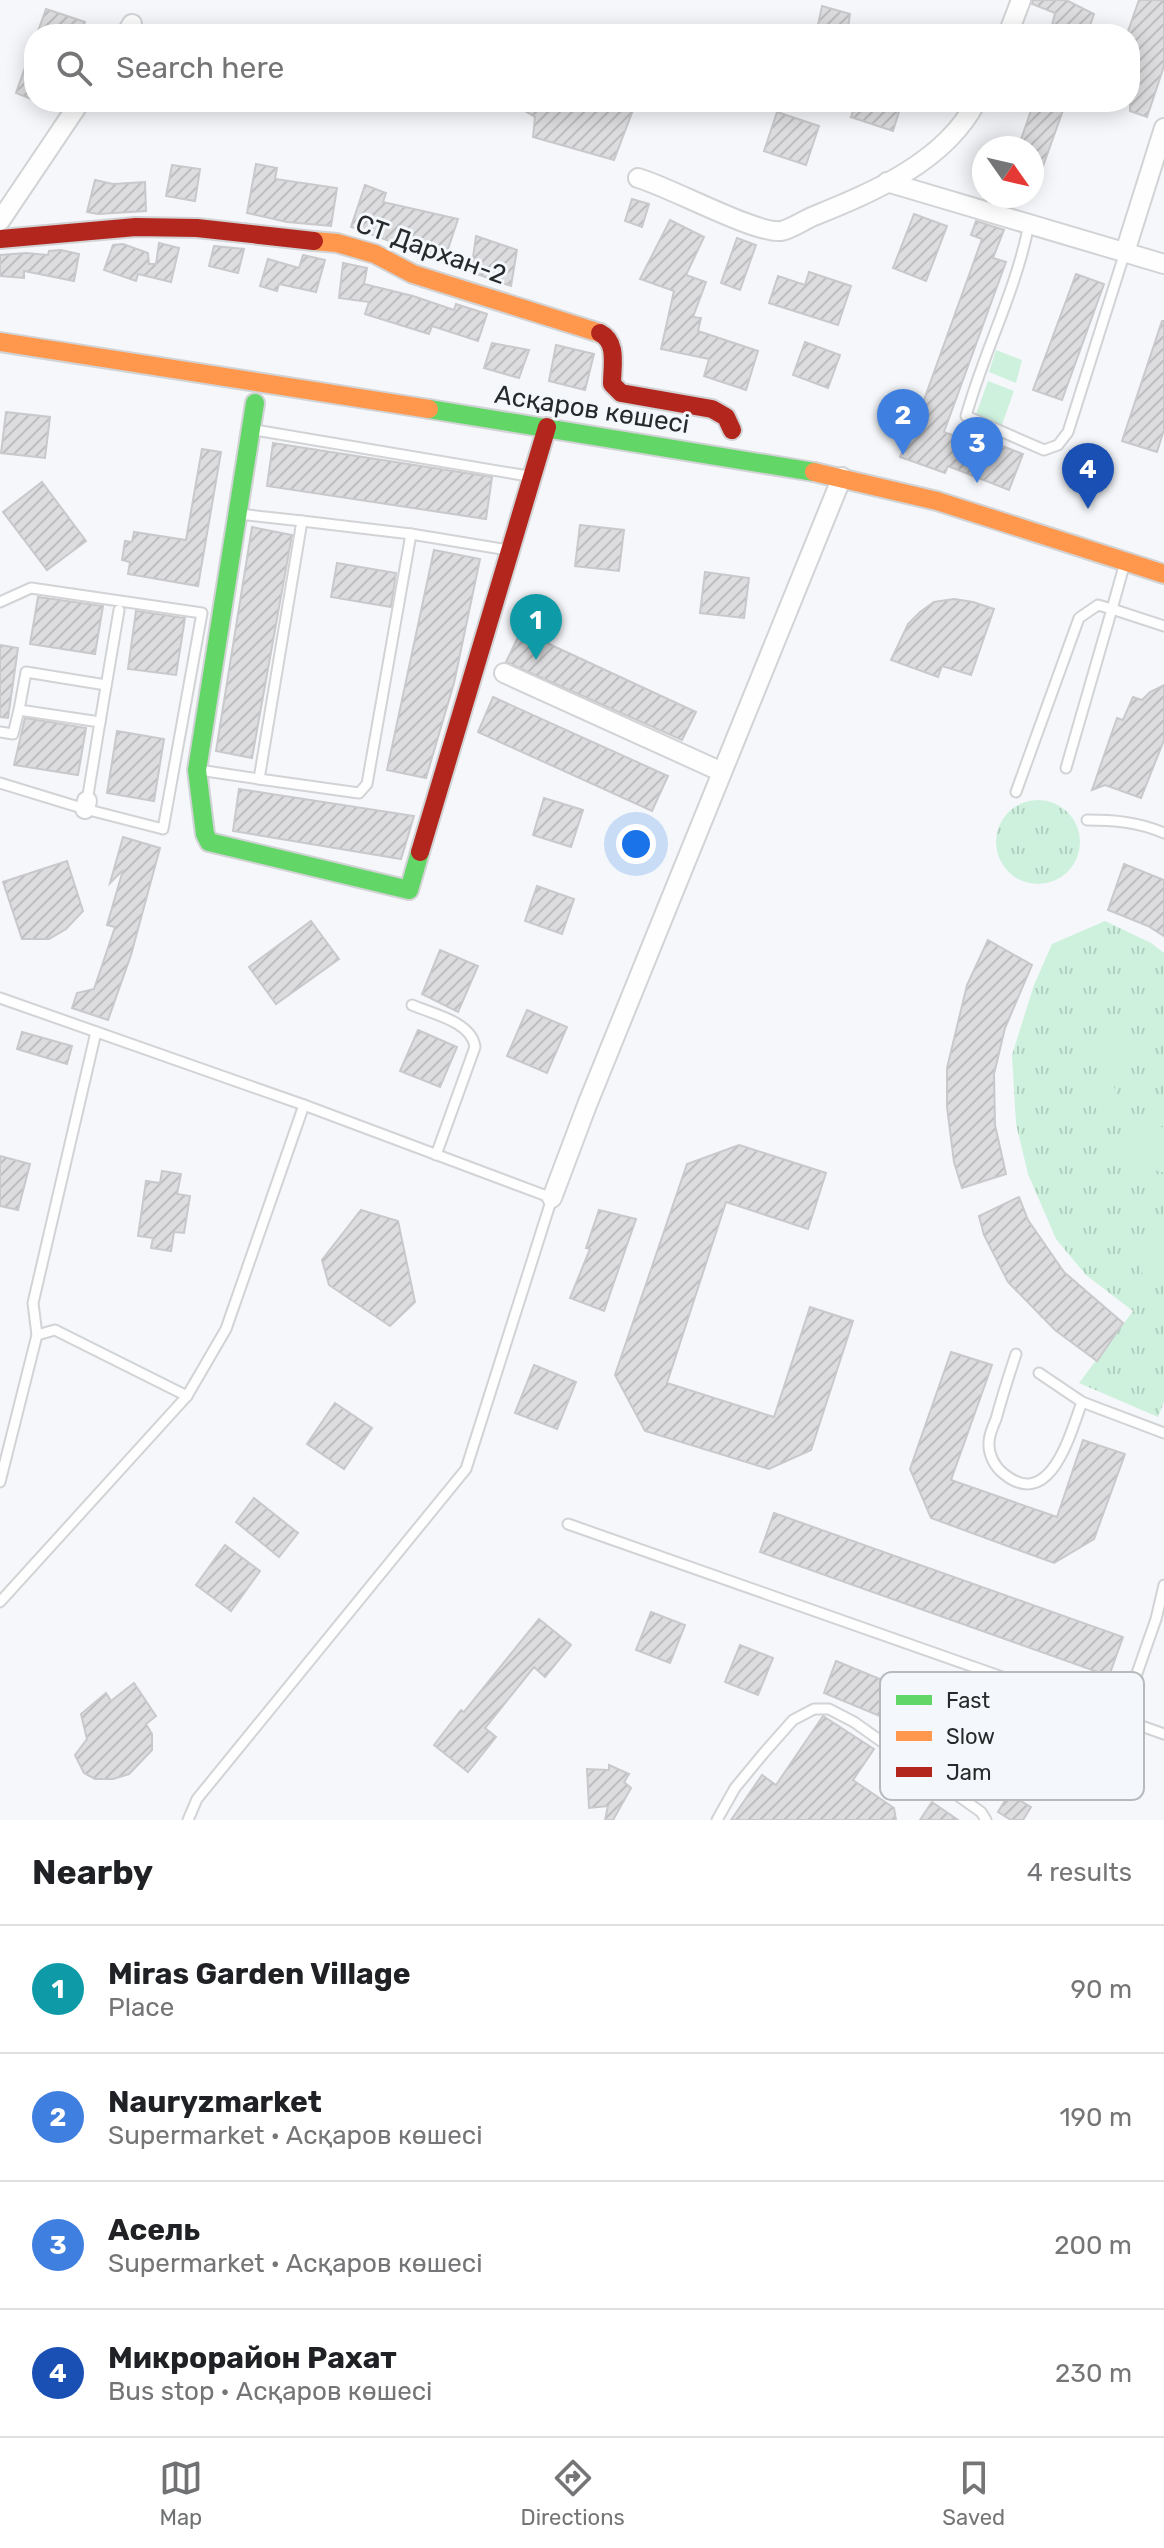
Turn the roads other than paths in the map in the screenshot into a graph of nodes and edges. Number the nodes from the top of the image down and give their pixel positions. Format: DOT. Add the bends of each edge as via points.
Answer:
graph roads {
  1 [pos="1021,0"];
  2 [pos="1012,24"];
  3 [pos="73,112"];
  4 [pos="968,112"];
  5 [pos="1164,128"];
  6 [pos="638,178"];
  7 [pos="887,182"];
  8 [pos="0,221"];
  9 [pos="1029,224"];
  10 [pos="0,239"];
  11 [pos="1125,252"];
  12 [pos="1164,264"];
  13 [pos="0,342"];
  14 [pos="255,403"];
  15 [pos="547,427"];
  16 [pos="251,430"];
  17 [pos="732,430"];
  18 [pos="531,476"];
  19 [pos="842,477"];
  20 [pos="236,513"];
  21 [pos="302,521"];
  22 [pos="411,534"];
  23 [pos="511,550"];
  24 [pos="1126,561"];
  25 [pos="1164,574"];
  26 [pos="0,602"];
  27 [pos="1112,609"];
  28 [pos="119,610"];
  29 [pos="1164,626"];
  30 [pos="504,673"];
  31 [pos="106,685"];
  32 [pos="19,710"];
  33 [pos="100,722"];
  34 [pos="0,732"];
  35 [pos="1066,768"];
  36 [pos="197,770"];
  37 [pos="722,772"];
  38 [pos="259,779"];
  39 [pos="0,783"];
  40 [pos="1016,792"];
  41 [pos="86,805"];
  42 [pos="1087,820"];
  43 [pos="1164,833"];
  44 [pos="0,998"];
  45 [pos="412,1005"];
  46 [pos="96,1032"];
  47 [pos="304,1105"];
  48 [pos="436,1155"];
  49 [pos="552,1198"];
  50 [pos="37,1335"];
  51 [pos="1016,1354"];
  52 [pos="1039,1373"];
  53 [pos="187,1396"];
  54 [pos="1082,1402"];
  55 [pos="1164,1433"];
  56 [pos="0,1482"];
  57 [pos="568,1524"];
  58 [pos="1164,1585"];
  59 [pos="0,1602"];
  60 [pos="988,1672"];
  61 [pos="1137,1672"];
  62 [pos="1144,1727"];
  63 [pos="1164,1734"];
  64 [pos="880,1740"];
  65 [pos="964,1800"];
  66 [pos="188,1820"];
  67 [pos="717,1820"];
  68 [pos="986,1820"];
  1 -- 2 [label="street"];
  3 -- 8 [label="street"];
  4 -- 7 [label="street" via="949,138"];
  5 -- 11 [label="street"];
  6 -- 7 [label="street" via="740,221 780,231"];
  7 -- 9 [label="street"];
  9 -- 11 [label="street"];
  9 -- 11 [label="lane" via="966,416 1044,450 1058,445 1068,432"];
  10 -- 17 [label="street, СТ Дархан-2" via="151,227 337,243 375,254 413,274 605,334 612,344 612,384 621,393 712,409 726,417"];
  11 -- 12 [label="street"];
  13 -- 15 [label="street, Асқаров көшесі"];
  14 -- 16 [label="street"];
  15 -- 18 [label="street"];
  15 -- 19 [label="street, Асқаров көшесі"];
  16 -- 18 [label="lane"];
  16 -- 20 [label="street"];
  18 -- 23 [label="street"];
  19 -- 24 [label="street, Асқаров көшесі"];
  19 -- 37 [label="street"];
  20 -- 21 [label="lane"];
  20 -- 36 [label="street"];
  21 -- 22 [label="lane"];
  21 -- 38 [label="lane"];
  22 -- 23 [label="lane"];
  22 -- 38 [label="lane" via="367,784 359,793"];
  23 -- 36 [label="street" via="409,890 209,842"];
  24 -- 25 [label="street, Асқаров көшесі"];
  24 -- 27 [label="lane"];
  26 -- 41 [label="lane" via="31,588 202,613 177,721 163,829"];
  27 -- 29 [label="lane"];
  27 -- 35 [label="lane"];
  27 -- 40 [label="lane" via="1098,605 1079,618"];
  28 -- 31 [label="lane"];
  30 -- 37 [label="street"];
  31 -- 32 [label="lane" via="26,672"];
  31 -- 33 [label="lane"];
  32 -- 33 [label="lane"];
  32 -- 34 [label="lane" via="13,734"];
  33 -- 41 [label="lane"];
  36 -- 38 [label="lane"];
  37 -- 49 [label="street"];
  39 -- 41 [label="lane"];
  42 -- 43 [label="lane" via="1121,821"];
  44 -- 46 [label="lane"];
  45 -- 48 [label="lane" via="474,1037 475,1047"];
  46 -- 47 [label="lane"];
  46 -- 50 [label="lane" via="33,1303"];
  47 -- 48 [label="lane"];
  47 -- 53 [label="lane" via="226,1329"];
  48 -- 49 [label="lane"];
  49 -- 66 [label="lane" via="466,1469 197,1799"];
  50 -- 53 [label="lane" via="55,1330"];
  50 -- 56 [label="lane"];
  51 -- 54 [label="lane" via="989,1442 991,1459 1003,1473 1016,1482 1031,1483 1050,1474"];
  52 -- 54 [label="lane"];
  53 -- 59 [label="lane"];
  54 -- 55 [label="lane"];
  57 -- 60 [label="lane"];
  58 -- 61 [label="lane"];
  62 -- 63 [label="lane"];
  64 -- 67 [label="lane" via="829,1709 814,1709 793,1720 735,1788"];
  65 -- 68 [label="lane"];
}
